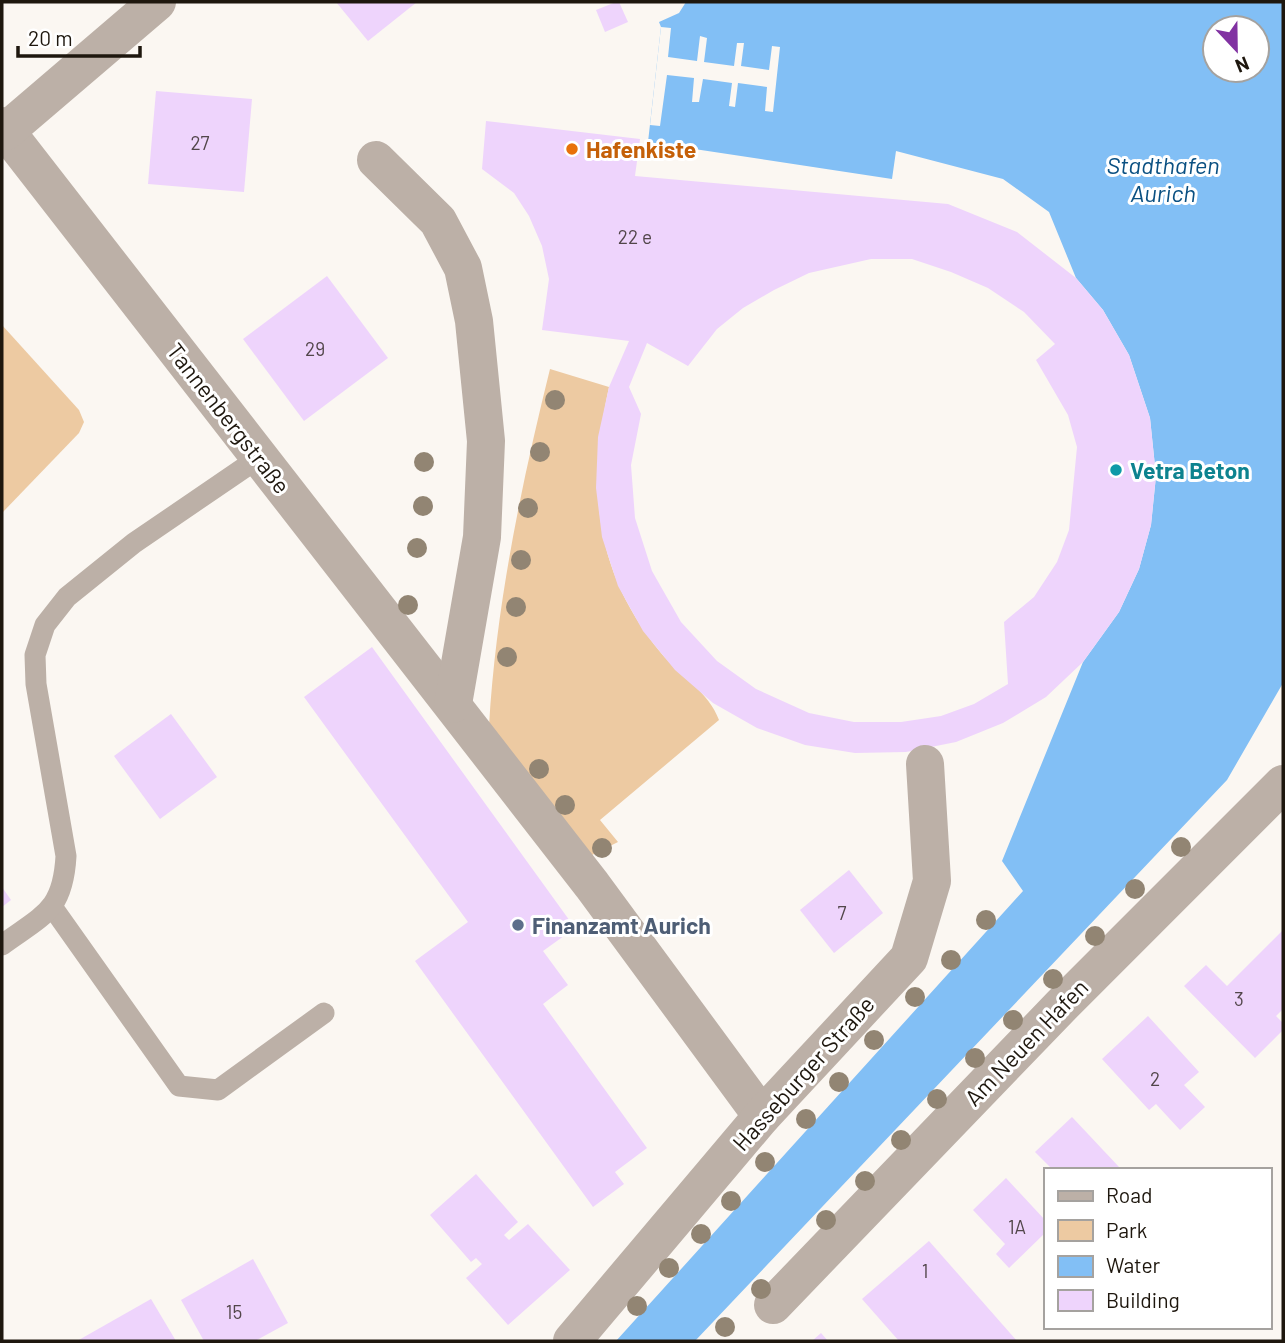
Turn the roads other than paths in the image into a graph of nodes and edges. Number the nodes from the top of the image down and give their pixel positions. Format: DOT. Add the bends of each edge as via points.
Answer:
graph roads {
  1 [pos="157,2"];
  2 [pos="4,129"];
  3 [pos="376,160"];
  4 [pos="260,457"];
  5 [pos="453,704"];
  6 [pos="925,764"];
  7 [pos="1283,784"];
  8 [pos="53,908"];
  9 [pos="2,945"];
  10 [pos="324,1013"];
  11 [pos="762,1116"];
  12 [pos="774,1305"];
  13 [pos="572,1341"];
  1 -- 2 [label="street, Tannenbergstraße"];
  2 -- 4 [label="street, Tannenbergstraße"];
  3 -- 5 [label="street" via="438,221 463,268 474,321 486,442 482,537"];
  4 -- 5 [label="street, Tannenbergstraße"];
  4 -- 8 [label="lane" via="134,543 67,597 45,625 35,655 36,684 66,856 65,883"];
  5 -- 11 [label="street, Tannenbergstraße"];
  6 -- 11 [label="street, Hasseburger Straße" via="932,881 909,958"];
  7 -- 12 [label="street, Am Neuen Hafen" via="1060,1006"];
  8 -- 9 [label="lane"];
  8 -- 10 [label="lane" via="179,1086 218,1090"];
  11 -- 13 [label="street, Hasseburger Straße"];
}
